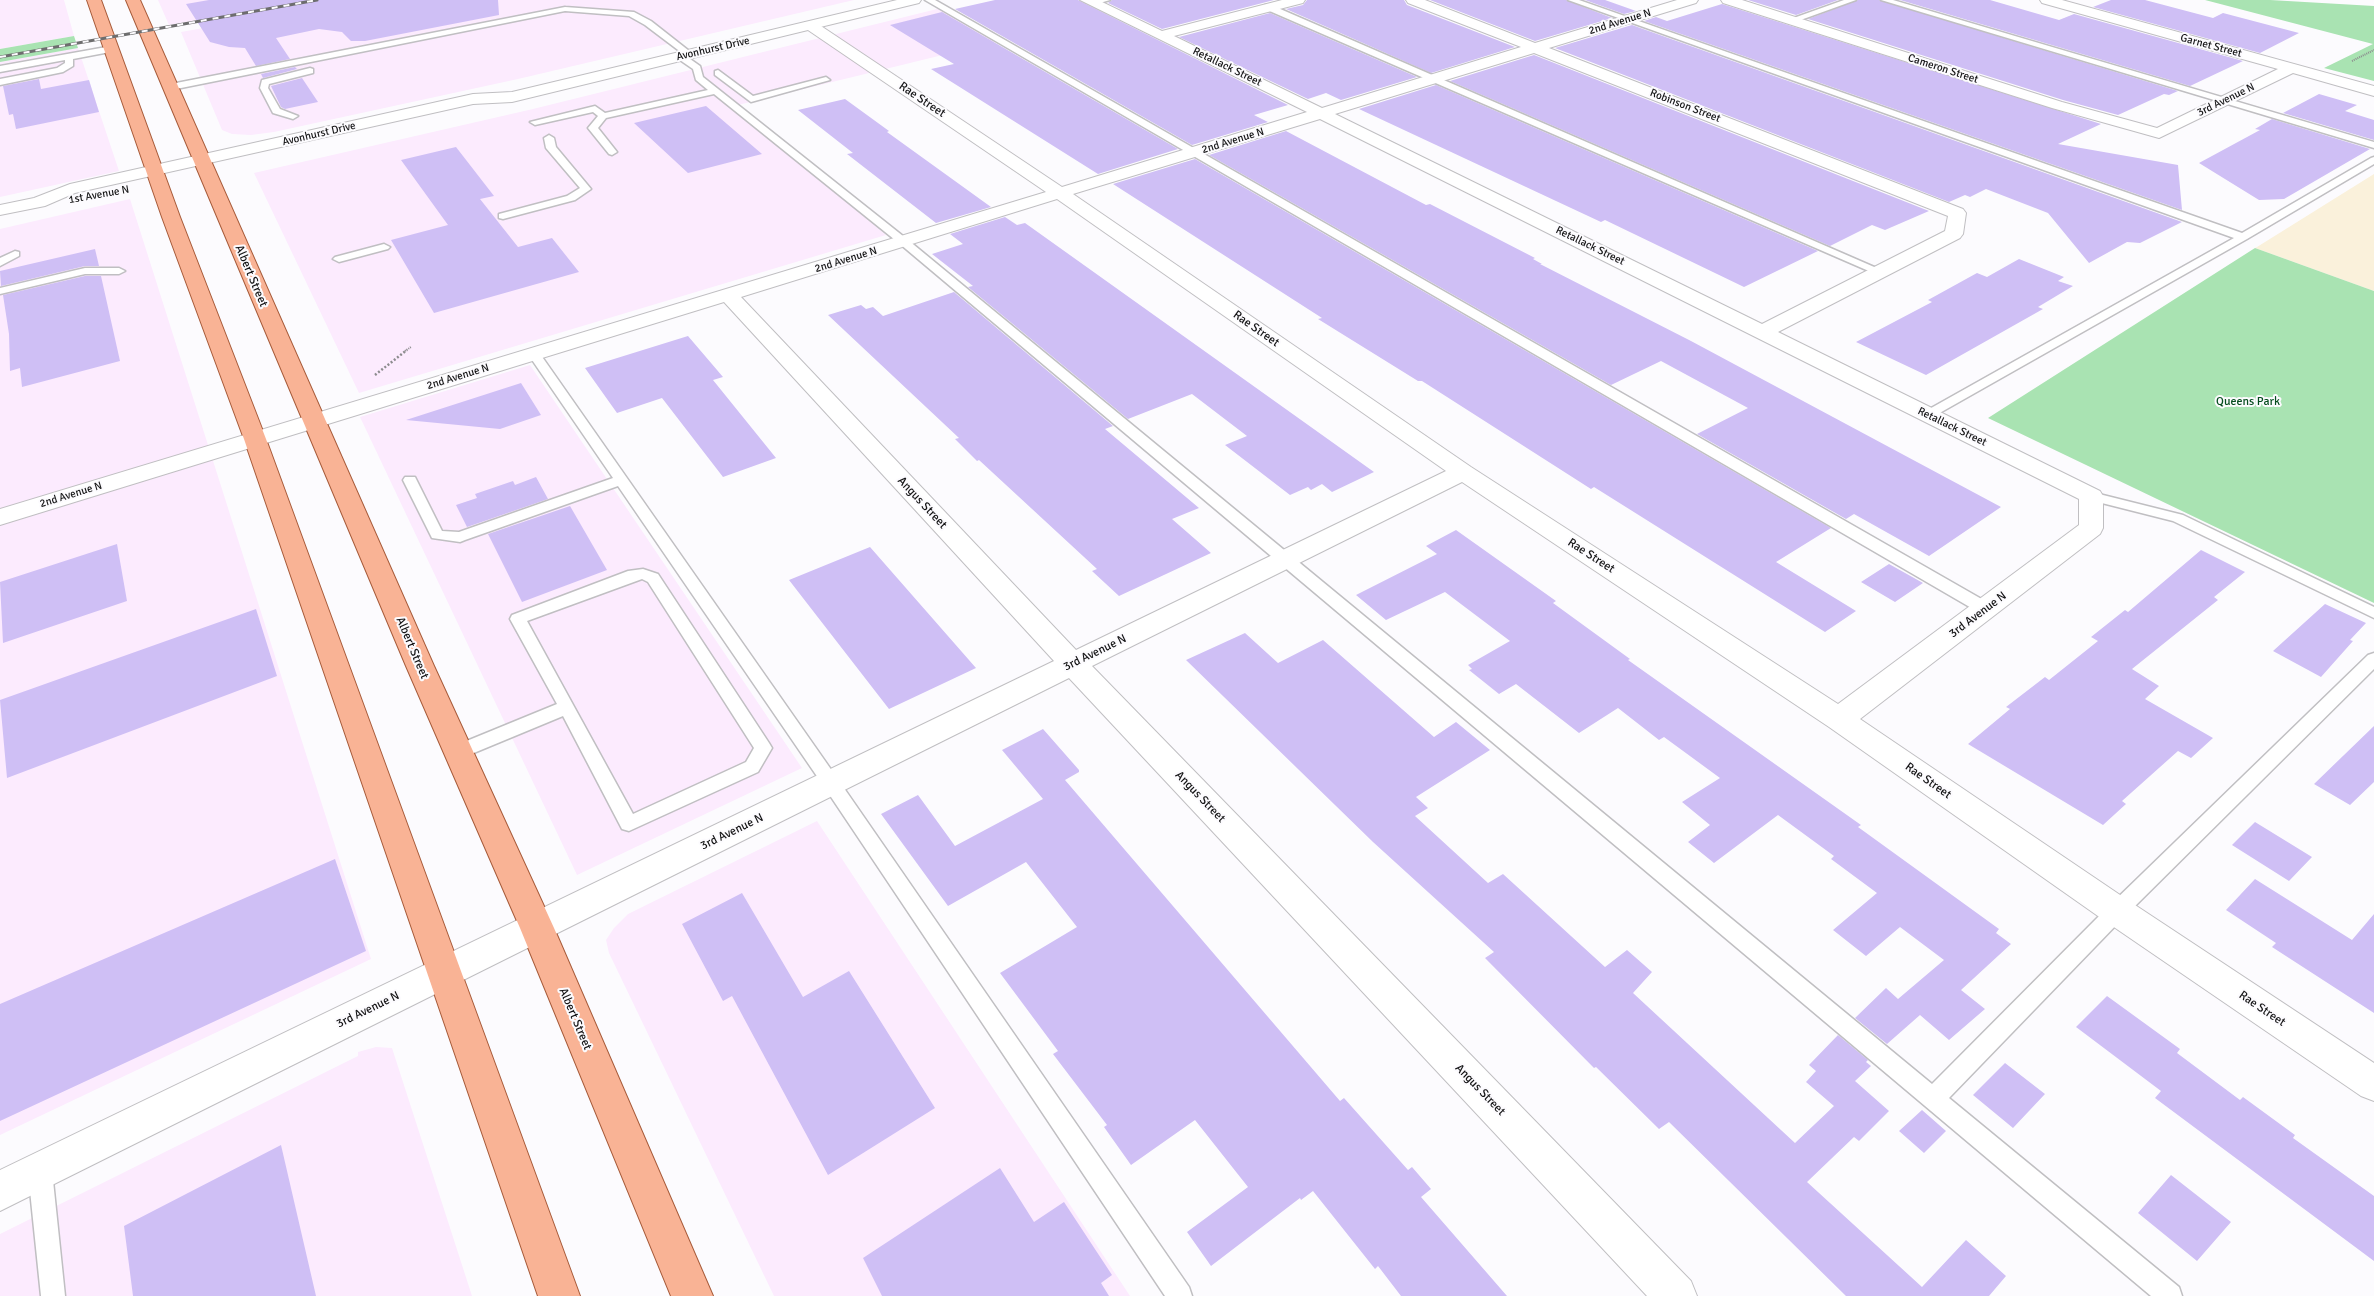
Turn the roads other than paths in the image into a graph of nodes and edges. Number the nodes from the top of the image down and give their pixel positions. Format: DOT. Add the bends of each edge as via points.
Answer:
graph roads {
  1 [pos="94,0"];
  2 [pos="133,0"];
  3 [pos="914,0"];
  4 [pos="929,0"];
  5 [pos="1298,0"];
  6 [pos="1412,0"];
  7 [pos="1572,0"];
  8 [pos="1691,0"];
  9 [pos="1728,0"];
  10 [pos="1852,0"];
  11 [pos="1885,0"];
  12 [pos="2048,0"];
  13 [pos="1096,1"];
  14 [pos="1268,7"];
  15 [pos="1628,20"];
  16 [pos="1792,20"];
  17 [pos="810,25"];
  18 [pos="1163,35"];
  19 [pos="1537,48"];
  20 [pos="112,49"];
  21 [pos="389,49"];
  22 [pos="684,55"];
  23 [pos="68,57"];
  24 [pos="2292,68"];
  25 [pos="0,69"];
  26 [pos="316,69"];
  27 [pos="297,73"];
  28 [pos="718,73"];
  29 [pos="1434,79"];
  30 [pos="826,80"];
  31 [pos="0,82"];
  32 [pos="171,87"];
  33 [pos="2374,90"];
  34 [pos="716,91"];
  35 [pos="2225,100"];
  36 [pos="1323,114"];
  37 [pos="294,116"];
  38 [pos="603,116"];
  39 [pos="535,122"];
  40 [pos="2160,132"];
  41 [pos="549,138"];
  42 [pos="2374,145"];
  43 [pos="612,152"];
  44 [pos="1192,154"];
  45 [pos="2374,160"];
  46 [pos="204,166"];
  47 [pos="157,177"];
  48 [pos="1061,194"];
  49 [pos="0,210"];
  50 [pos="503,216"];
  51 [pos="2243,238"];
  52 [pos="904,242"];
  53 [pos="384,247"];
  54 [pos="16,254"];
  55 [pos="339,259"];
  56 [pos="0,263"];
  57 [pos="119,271"];
  58 [pos="1882,273"];
  59 [pos="0,291"];
  60 [pos="728,295"];
  61 [pos="1763,332"];
  62 [pos="534,354"];
  63 [pos="1929,415"];
  64 [pos="315,420"];
  65 [pos="255,439"];
  66 [pos="1463,472"];
  67 [pos="410,480"];
  68 [pos="622,480"];
  69 [pos="2091,496"];
  70 [pos="0,517"];
  71 [pos="1286,559"];
  72 [pos="1986,609"];
  73 [pos="2374,613"];
  74 [pos="2374,659"];
  75 [pos="1072,664"];
  76 [pos="567,707"];
  77 [pos="1840,720"];
  78 [pos="458,752"];
  79 [pos="831,783"];
  80 [pos="2117,911"];
  81 [pos="537,928"];
  82 [pos="444,973"];
  83 [pos="2374,1084"];
  84 [pos="1932,1100"];
  85 [pos="40,1171"];
  86 [pos="0,1191"];
  87 [pos="53,1296"];
  88 [pos="559,1296"];
  89 [pos="692,1296"];
  90 [pos="1180,1296"];
  91 [pos="1676,1296"];
  92 [pos="2170,1296"];
  1 -- 20 [label="main road"];
  2 -- 32 [label="main road, Albert Street"];
  3 -- 17 [label="street, Avonhurst Drive"];
  4 -- 44 [label="lane"];
  5 -- 14 [label="street"];
  6 -- 19 [label="street, Robinson Street"];
  7 -- 15 [label="lane"];
  8 -- 15 [label="street, 2nd Avenue N"];
  9 -- 16 [label="street, Cameron Street"];
  10 -- 16 [label="lane"];
  11 -- 35 [label="lane"];
  12 -- 24 [label="street, Garnet Street"];
  13 -- 18 [label="street, Retallack Street"];
  14 -- 18 [label="street"];
  14 -- 29 [label="lane"];
  15 -- 19 [label="street, 2nd Avenue N"];
  15 -- 51 [label="lane"];
  16 -- 40 [label="street, Cameron Street" via="2057,105"];
  17 -- 22 [label="street, Avonhurst Drive"];
  17 -- 48 [label="street, Rae Street"];
  18 -- 36 [label="street, Retallack Street"];
  19 -- 29 [label="street, 2nd Avenue N"];
  19 -- 58 [label="street, Robinson Street" via="1957,213 1954,234"];
  20 -- 23 [label="lane"];
  20 -- 47 [label="main road"];
  21 -- 27 [label="lane" via="318,64"];
  22 -- 32 [label="lane" via="648,23 630,14 565,9"];
  22 -- 34 [label="lane" via="697,68 699,78"];
  22 -- 46 [label="street, Avonhurst Drive" via="512,97 487,109"];
  23 -- 25 [label="lane"];
  23 -- 31 [label="lane" via="70,64 60,70"];
  24 -- 33 [label="street, Garnet Street"];
  24 -- 35 [label="street, 3rd Avenue N"];
  26 -- 27 [label="lane"];
  27 -- 37 [label="lane" via="265,82 264,88 276,111"];
  28 -- 30 [label="lane" via="751,99"];
  29 -- 36 [label="street, 2nd Avenue N"];
  29 -- 58 [label="lane"];
  32 -- 46 [label="main road, Albert Street"];
  34 -- 38 [label="lane"];
  34 -- 52 [label="lane"];
  35 -- 40 [label="street, 3rd Avenue N"];
  35 -- 42 [label="lane"];
  36 -- 44 [label="street, 2nd Avenue N"];
  36 -- 61 [label="street, Retallack Street"];
  38 -- 39 [label="lane" via="595,109"];
  38 -- 43 [label="lane" via="593,128"];
  41 -- 50 [label="lane" via="552,148 586,189 571,198"];
  44 -- 48 [label="street, 2nd Avenue N"];
  44 -- 72 [label="lane"];
  45 -- 51 [label="lane"];
  46 -- 47 [label="street, Avonhurst Drive"];
  46 -- 64 [label="main road, Albert Street"];
  47 -- 49 [label="street, 1st Avenue N" via="77,201 39,202"];
  47 -- 65 [label="main road"];
  48 -- 52 [label="street, 2nd Avenue N"];
  48 -- 66 [label="street, Rae Street"];
  51 -- 63 [label="lane"];
  52 -- 60 [label="street, 2nd Avenue N"];
  52 -- 71 [label="lane"];
  53 -- 55 [label="lane"];
  54 -- 56 [label="lane"];
  57 -- 59 [label="lane" via="85,271"];
  58 -- 61 [label="street"];
  60 -- 62 [label="street, 2nd Avenue N"];
  60 -- 75 [label="street, Angus Street"];
  61 -- 63 [label="street, Retallack Street"];
  62 -- 64 [label="street, 2nd Avenue N"];
  62 -- 68 [label="lane"];
  63 -- 69 [label="street, Retallack Street"];
  64 -- 65 [label="street, 2nd Avenue N"];
  64 -- 78 [label="main road, Albert Street"];
  65 -- 70 [label="street, 2nd Avenue N"];
  65 -- 82 [label="main road"];
  66 -- 71 [label="street, 3rd Avenue N"];
  66 -- 77 [label="street, Rae Street"];
  67 -- 68 [label="lane" via="437,536 460,537"];
  68 -- 79 [label="lane"];
  69 -- 72 [label="street, 3rd Avenue N" via="2091,528"];
  69 -- 73 [label="lane" via="2178,518"];
  71 -- 75 [label="street, 3rd Avenue N"];
  71 -- 84 [label="lane"];
  72 -- 77 [label="street, 3rd Avenue N"];
  74 -- 80 [label="lane"];
  75 -- 79 [label="street, 3rd Avenue N"];
  75 -- 91 [label="street, Angus Street"];
  76 -- 76 [label="lane" via="518,619 643,574 653,578 763,748 752,767 629,824"];
  76 -- 78 [label="lane"];
  77 -- 80 [label="street, Rae Street"];
  78 -- 81 [label="main road, Albert Street"];
  79 -- 81 [label="street, 3rd Avenue N"];
  79 -- 90 [label="lane"];
  80 -- 83 [label="street, Rae Street"];
  80 -- 84 [label="lane"];
  81 -- 82 [label="street, 3rd Avenue N"];
  81 -- 89 [label="main road, Albert Street"];
  82 -- 85 [label="street, 3rd Avenue N"];
  82 -- 88 [label="main road"];
  84 -- 92 [label="lane"];
  85 -- 86 [label="street, 3rd Avenue N"];
  85 -- 87 [label="lane"];
}
